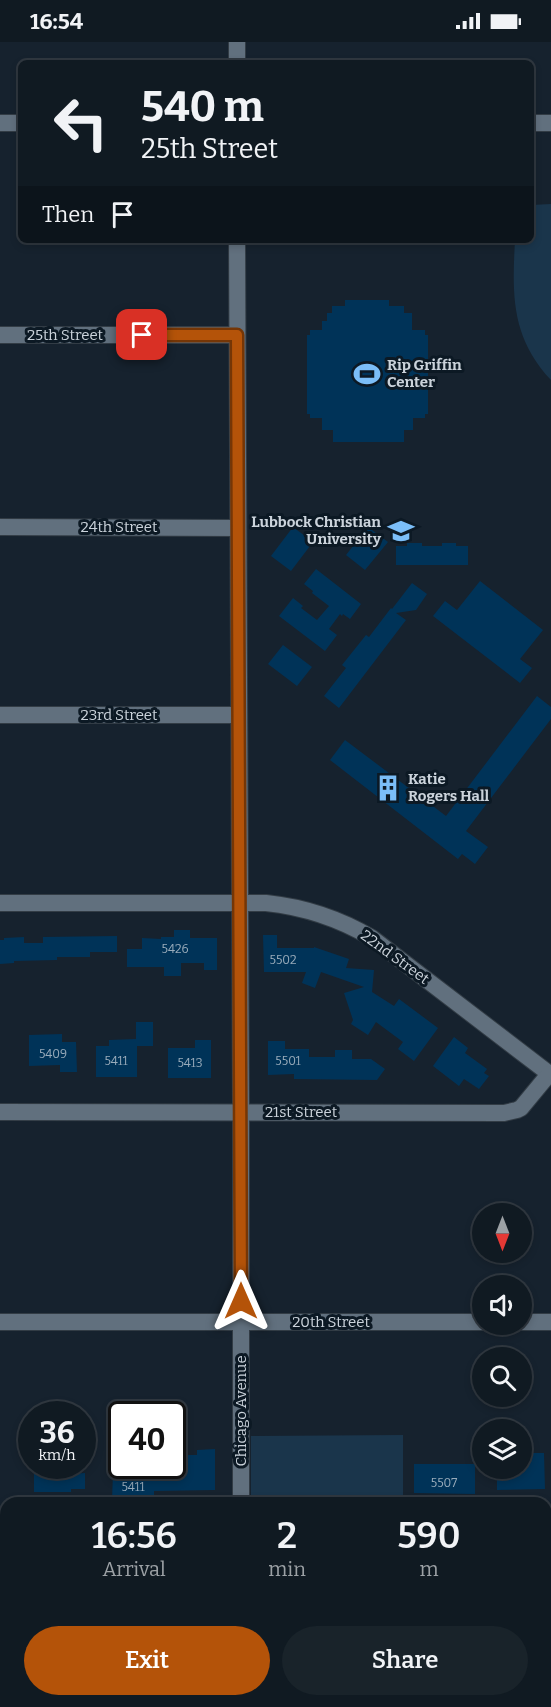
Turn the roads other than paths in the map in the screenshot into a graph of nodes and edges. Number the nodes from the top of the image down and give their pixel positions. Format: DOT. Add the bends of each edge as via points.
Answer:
graph roads {
  1 [pos="237,42"];
  2 [pos="237,60"];
  3 [pos="0,123"];
  4 [pos="18,123"];
  5 [pos="534,123"];
  6 [pos="551,123"];
  7 [pos="237,243"];
  8 [pos="0,335"];
  9 [pos="237,335"];
  10 [pos="0,527"];
  11 [pos="238,528"];
  12 [pos="238,715"];
  13 [pos="0,716"];
  14 [pos="0,903"];
  15 [pos="240,903"];
  16 [pos="550,1074"];
  17 [pos="0,1112"];
  18 [pos="241,1112"];
  19 [pos="0,1322"];
  20 [pos="241,1322"];
  21 [pos="472,1322"];
  22 [pos="532,1322"];
  23 [pos="551,1322"];
  24 [pos="241,1497"];
  1 -- 2 [label="street"];
  3 -- 4 [label="street"];
  5 -- 6 [label="street"];
  7 -- 9 [label="street, Chicago Avenue"];
  8 -- 9 [label="street, 25th Street"];
  9 -- 11 [label="street, Chicago Avenue"];
  10 -- 11 [label="street, 24th Street"];
  11 -- 12 [label="street, Chicago Avenue"];
  12 -- 13 [label="street, 23rd Street"];
  12 -- 15 [label="street, Chicago Avenue"];
  14 -- 15 [label="street, 22nd Street"];
  15 -- 16 [label="street, 22nd Street" via="298,908 359,931"];
  15 -- 18 [label="street, Chicago Avenue"];
  16 -- 18 [label="street, 21st Street" via="521,1108 504,1113"];
  17 -- 18 [label="street, 21st Street"];
  18 -- 20 [label="street, Chicago Avenue"];
  19 -- 20 [label="street, 20th Street"];
  20 -- 21 [label="street, 20th Street"];
  20 -- 24 [label="street, Chicago Avenue"];
  22 -- 23 [label="street"];
}
